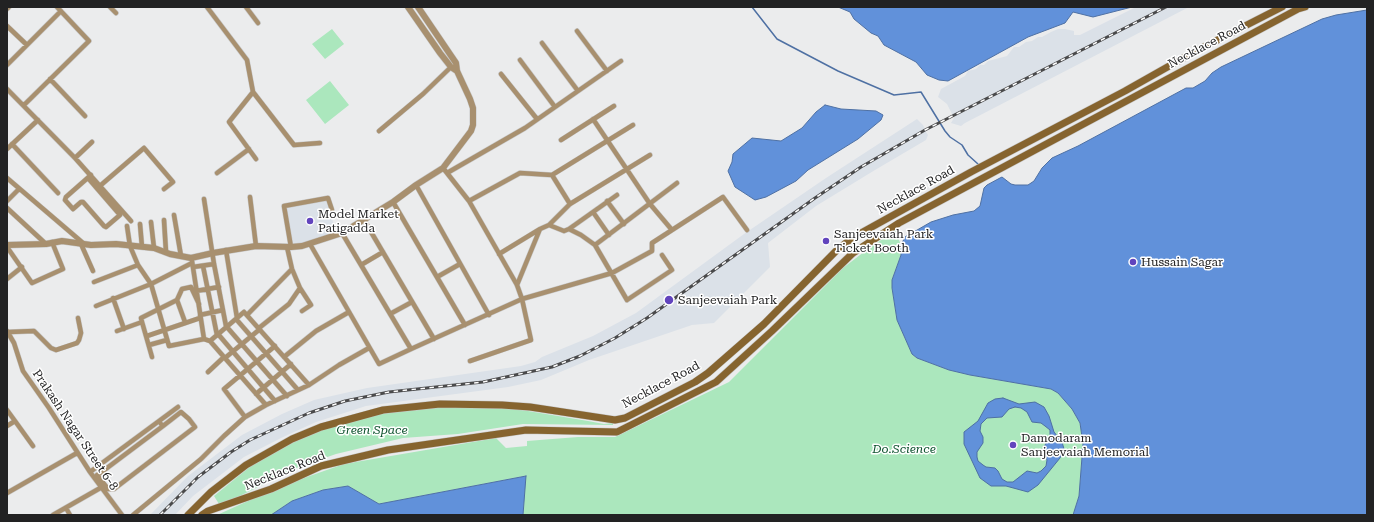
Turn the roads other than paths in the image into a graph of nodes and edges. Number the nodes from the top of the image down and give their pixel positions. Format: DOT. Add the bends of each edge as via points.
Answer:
graph roads {
  1 [pos="9,7"];
  2 [pos="57,7"];
  3 [pos="110,7"];
  4 [pos="207,7"];
  5 [pos="246,7"];
  6 [pos="408,7"];
  7 [pos="418,7"];
  8 [pos="1282,7"];
  9 [pos="1305,7"];
  10 [pos="7,9"];
  11 [pos="61,11"];
  12 [pos="116,13"];
  13 [pos="258,23"];
  14 [pos="7,26"];
  15 [pos="577,31"];
  16 [pos="542,43"];
  17 [pos="27,45"];
  18 [pos="520,60"];
  19 [pos="621,61"];
  20 [pos="7,65"];
  21 [pos="451,67"];
  22 [pos="457,71"];
  23 [pos="607,71"];
  24 [pos="501,74"];
  25 [pos="50,79"];
  26 [pos="7,89"];
  27 [pos="578,91"];
  28 [pos="253,92"];
  29 [pos="11,93"];
  30 [pos="7,97"];
  31 [pos="24,105"];
  32 [pos="614,106"];
  33 [pos="555,107"];
  34 [pos="85,116"];
  35 [pos="537,119"];
  36 [pos="593,119"];
  37 [pos="38,120"];
  38 [pos="633,125"];
  39 [pos="379,131"];
  40 [pos="562,140"];
  41 [pos="608,140"];
  42 [pos="92,142"];
  43 [pos="320,143"];
  44 [pos="12,144"];
  45 [pos="7,149"];
  46 [pos="249,149"];
  47 [pos="650,155"];
  48 [pos="75,158"];
  49 [pos="256,159"];
  50 [pos="627,169"];
  51 [pos="445,171"];
  52 [pos="217,174"];
  53 [pos="552,175"];
  54 [pos="89,176"];
  55 [pos="7,178"];
  56 [pos="677,183"];
  57 [pos="101,185"];
  58 [pos="416,185"];
  59 [pos="19,188"];
  60 [pos="164,189"];
  61 [pos="58,193"];
  62 [pos="616,195"];
  63 [pos="250,198"];
  64 [pos="204,199"];
  65 [pos="7,201"];
  66 [pos="469,201"];
  67 [pos="607,201"];
  68 [pos="393,202"];
  69 [pos="570,204"];
  70 [pos="650,204"];
  71 [pos="7,208"];
  72 [pos="332,210"];
  73 [pos="593,212"];
  74 [pos="122,213"];
  75 [pos="174,215"];
  76 [pos="164,220"];
  77 [pos="364,220"];
  78 [pos="131,221"];
  79 [pos="151,222"];
  80 [pos="140,224"];
  81 [pos="624,224"];
  82 [pos="549,225"];
  83 [pos="127,226"];
  84 [pos="540,228"];
  85 [pos="569,229"];
  86 [pos="672,230"];
  87 [pos="747,230"];
  88 [pos="342,233"];
  89 [pos="609,235"];
  90 [pos="49,243"];
  91 [pos="847,243"];
  92 [pos="83,244"];
  93 [pos="310,244"];
  94 [pos="595,245"];
  95 [pos="7,246"];
  96 [pos="130,246"];
  97 [pos="256,246"];
  98 [pos="142,247"];
  99 [pos="289,247"];
  100 [pos="154,248"];
  101 [pos="226,250"];
  102 [pos="166,252"];
  103 [pos="383,252"];
  104 [pos="213,253"];
  105 [pos="853,253"];
  106 [pos="499,254"];
  107 [pos="181,256"];
  108 [pos="662,256"];
  109 [pos="192,263"];
  110 [pos="214,264"];
  111 [pos="460,264"];
  112 [pos="138,265"];
  113 [pos="361,265"];
  114 [pos="203,266"];
  115 [pos="22,267"];
  116 [pos="292,269"];
  117 [pos="93,271"];
  118 [pos="612,273"];
  119 [pos="437,277"];
  120 [pos="7,279"];
  121 [pos="94,282"];
  122 [pos="151,284"];
  123 [pos="517,285"];
  124 [pos="219,287"];
  125 [pos="300,288"];
  126 [pos="208,289"];
  127 [pos="196,291"];
  128 [pos="113,298"];
  129 [pos="522,299"];
  130 [pos="176,300"];
  131 [pos="412,302"];
  132 [pos="199,304"];
  133 [pos="96,306"];
  134 [pos="159,308"];
  135 [pos="223,310"];
  136 [pos="302,311"];
  137 [pos="212,312"];
  138 [pos="349,312"];
  139 [pos="390,314"];
  140 [pos="247,315"];
  141 [pos="489,315"];
  142 [pos="200,316"];
  143 [pos="78,318"];
  144 [pos="236,318"];
  145 [pos="142,322"];
  146 [pos="185,322"];
  147 [pos="465,325"];
  148 [pos="226,326"];
  149 [pos="124,329"];
  150 [pos="165,329"];
  151 [pos="259,329"];
  152 [pos="117,331"];
  153 [pos="8,332"];
  154 [pos="217,334"];
  155 [pos="147,336"];
  156 [pos="251,337"];
  157 [pos="204,339"];
  158 [pos="434,339"];
  159 [pos="168,340"];
  160 [pos="210,341"];
  161 [pos="242,344"];
  162 [pos="149,345"];
  163 [pos="275,346"];
  164 [pos="369,348"];
  165 [pos="411,349"];
  166 [pos="233,352"];
  167 [pos="266,354"];
  168 [pos="152,357"];
  169 [pos="284,357"];
  170 [pos="225,358"];
  171 [pos="257,361"];
  172 [pos="470,361"];
  173 [pos="291,364"];
  174 [pos="248,368"];
  175 [pos="208,372"];
  176 [pos="282,372"];
  177 [pos="708,373"];
  178 [pos="240,375"];
  179 [pos="274,380"];
  180 [pos="716,382"];
  181 [pos="309,385"];
  182 [pos="264,388"];
  183 [pos="298,390"];
  184 [pos="256,394"];
  185 [pos="287,396"];
  186 [pos="275,401"];
  187 [pos="266,405"];
  188 [pos="178,407"];
  189 [pos="7,410"];
  190 [pos="245,417"];
  191 [pos="615,420"];
  192 [pos="15,421"];
  193 [pos="158,422"];
  194 [pos="7,426"];
  195 [pos="162,426"];
  196 [pos="617,432"];
  197 [pos="33,446"];
  198 [pos="77,453"];
  199 [pos="90,472"];
  200 [pos="96,476"];
  201 [pos="102,488"];
  202 [pos="7,493"];
  203 [pos="200,502"];
  204 [pos="66,508"];
  205 [pos="205,513"];
  206 [pos="53,515"];
  207 [pos="70,515"];
  208 [pos="122,515"];
  209 [pos="133,515"];
  210 [pos="188,515"];
  1 -- 10 [label="street"];
  2 -- 11 [label="street"];
  3 -- 12 [label="street"];
  4 -- 28 [label="street" via="247,60"];
  5 -- 13 [label="street"];
  6 -- 21 [label="street"];
  7 -- 22 [label="street" via="456,63"];
  8 -- 91 [label="main road, Necklace Road" via="971,172"];
  9 -- 105 [label="main road, Necklace Road" via="976,181 899,223"];
  11 -- 17 [label="street"];
  11 -- 25 [label="street" via="89,41"];
  14 -- 17 [label="street"];
  15 -- 23 [label="street"];
  16 -- 27 [label="street"];
  17 -- 20 [label="street"];
  18 -- 33 [label="street"];
  19 -- 23 [label="street"];
  21 -- 22 [label="street"];
  21 -- 39 [label="street"];
  22 -- 51 [label="street" via="473,108 473,125"];
  23 -- 27 [label="street"];
  24 -- 35 [label="street"];
  25 -- 31 [label="street"];
  25 -- 34 [label="street"];
  26 -- 29 [label="street"];
  27 -- 33 [label="street"];
  28 -- 43 [label="street" via="294,145"];
  28 -- 46 [label="street" via="229,122"];
  29 -- 30 [label="street"];
  29 -- 31 [label="street"];
  31 -- 37 [label="street"];
  32 -- 36 [label="street"];
  33 -- 35 [label="street"];
  35 -- 51 [label="street"];
  36 -- 40 [label="street"];
  36 -- 41 [label="street"];
  37 -- 44 [label="street"];
  37 -- 48 [label="street"];
  38 -- 41 [label="street"];
  41 -- 50 [label="street"];
  41 -- 53 [label="street"];
  42 -- 48 [label="street"];
  44 -- 45 [label="street"];
  44 -- 61 [label="street"];
  46 -- 49 [label="street"];
  46 -- 52 [label="street"];
  47 -- 50 [label="street"];
  48 -- 54 [label="street"];
  50 -- 69 [label="street"];
  50 -- 70 [label="street"];
  51 -- 58 [label="street"];
  51 -- 66 [label="street"];
  53 -- 66 [label="street" via="520,173"];
  53 -- 69 [label="street"];
  54 -- 57 [label="street"];
  54 -- 74 [label="street"];
  54 -- 74 [label="street" via="66,197 65,200 72,208 83,202 105,227"];
  55 -- 59 [label="street"];
  56 -- 70 [label="street"];
  57 -- 60 [label="street" via="144,148 173,182"];
  57 -- 74 [label="street"];
  58 -- 68 [label="street"];
  58 -- 111 [label="street"];
  59 -- 65 [label="street"];
  59 -- 92 [label="street"];
  62 -- 67 [label="street"];
  63 -- 97 [label="street"];
  64 -- 104 [label="street"];
  66 -- 106 [label="street"];
  67 -- 73 [label="street"];
  67 -- 81 [label="street"];
  68 -- 77 [label="street"];
  68 -- 119 [label="street"];
  69 -- 82 [label="street"];
  70 -- 81 [label="street"];
  70 -- 86 [label="street"];
  71 -- 90 [label="street"];
  72 -- 99 [label="street" via="328,198 284,206"];
  73 -- 85 [label="street"];
  73 -- 89 [label="street"];
  74 -- 78 [label="street"];
  75 -- 107 [label="street"];
  76 -- 102 [label="street"];
  77 -- 88 [label="street"];
  77 -- 103 [label="street"];
  79 -- 100 [label="street"];
  80 -- 98 [label="street"];
  81 -- 89 [label="street"];
  82 -- 84 [label="street"];
  82 -- 85 [label="street" via="564,231"];
  83 -- 96 [label="street"];
  84 -- 106 [label="street"];
  84 -- 123 [label="street"];
  85 -- 94 [label="street"];
  86 -- 87 [label="street" via="723,197"];
  86 -- 118 [label="street" via="652,243 652,251"];
  88 -- 93 [label="street"];
  88 -- 113 [label="street"];
  89 -- 94 [label="street"];
  90 -- 92 [label="street" via="62,241"];
  90 -- 95 [label="street"];
  90 -- 115 [label="street" via="63,269 32,283"];
  91 -- 105 [label="main road"];
  91 -- 177 [label="main road, Necklace Road" via="764,324"];
  92 -- 96 [label="street"];
  92 -- 117 [label="street"];
  93 -- 99 [label="street"];
  93 -- 138 [label="street"];
  94 -- 118 [label="street"];
  95 -- 115 [label="street"];
  96 -- 98 [label="street"];
  96 -- 112 [label="street"];
  97 -- 99 [label="street"];
  97 -- 101 [label="street"];
  98 -- 100 [label="street"];
  99 -- 116 [label="street"];
  100 -- 102 [label="street"];
  101 -- 104 [label="street"];
  101 -- 144 [label="street"];
  102 -- 107 [label="street"];
  103 -- 113 [label="street"];
  103 -- 131 [label="street"];
  104 -- 109 [label="street"];
  104 -- 110 [label="street"];
  105 -- 180 [label="main road, Necklace Road"];
  106 -- 123 [label="street"];
  107 -- 109 [label="street"];
  108 -- 118 [label="street" via="672,270 627,300"];
  109 -- 114 [label="street"];
  109 -- 122 [label="street"];
  109 -- 127 [label="street"];
  110 -- 114 [label="street"];
  110 -- 124 [label="street"];
  111 -- 119 [label="street"];
  111 -- 141 [label="street"];
  112 -- 121 [label="street"];
  112 -- 122 [label="street"];
  113 -- 139 [label="street"];
  114 -- 126 [label="street"];
  115 -- 120 [label="street"];
  116 -- 125 [label="street"];
  116 -- 140 [label="street"];
  118 -- 129 [label="street"];
  119 -- 147 [label="street"];
  122 -- 128 [label="street"];
  122 -- 134 [label="street"];
  123 -- 129 [label="street"];
  124 -- 126 [label="street"];
  124 -- 135 [label="street"];
  125 -- 136 [label="street" via="311,305"];
  125 -- 151 [label="street" via="289,304"];
  126 -- 127 [label="street"];
  126 -- 137 [label="street"];
  127 -- 132 [label="street"];
  128 -- 133 [label="street"];
  128 -- 149 [label="street"];
  129 -- 141 [label="street"];
  129 -- 172 [label="street" via="531,340"];
  130 -- 132 [label="street" via="182,289 191,287"];
  130 -- 134 [label="street"];
  130 -- 146 [label="street"];
  131 -- 139 [label="street"];
  131 -- 158 [label="street"];
  132 -- 142 [label="street"];
  134 -- 145 [label="street" via="141,318"];
  134 -- 150 [label="street"];
  135 -- 137 [label="street"];
  135 -- 148 [label="street"];
  137 -- 142 [label="street"];
  137 -- 154 [label="street"];
  138 -- 164 [label="street"];
  138 -- 169 [label="street" via="316,331"];
  139 -- 165 [label="street"];
  140 -- 144 [label="street" via="244,312"];
  140 -- 151 [label="street"];
  141 -- 147 [label="street"];
  142 -- 146 [label="street"];
  142 -- 157 [label="street"];
  143 -- 153 [label="street" via="81,334 77,343 56,350 34,331"];
  144 -- 148 [label="street"];
  144 -- 156 [label="street"];
  145 -- 149 [label="street"];
  145 -- 155 [label="street"];
  146 -- 150 [label="street"];
  147 -- 158 [label="street"];
  148 -- 154 [label="street"];
  148 -- 161 [label="street"];
  149 -- 152 [label="street"];
  150 -- 155 [label="street"];
  150 -- 159 [label="street"];
  151 -- 156 [label="street"];
  151 -- 163 [label="street"];
  153 -- 198 [label="street, Prakash Nagar Street 6-8" via="23,371"];
  154 -- 160 [label="street"];
  154 -- 166 [label="street"];
  155 -- 162 [label="street"];
  156 -- 161 [label="street"];
  156 -- 167 [label="street"];
  157 -- 159 [label="street" via="169,346"];
  157 -- 160 [label="street"];
  158 -- 165 [label="street"];
  159 -- 162 [label="street"];
  160 -- 170 [label="street"];
  161 -- 166 [label="street"];
  161 -- 171 [label="street"];
  162 -- 168 [label="street"];
  163 -- 167 [label="street"];
  163 -- 169 [label="street"];
  164 -- 165 [label="street" via="379,364"];
  164 -- 181 [label="street"];
  166 -- 170 [label="street"];
  166 -- 174 [label="street"];
  167 -- 171 [label="street"];
  167 -- 176 [label="street"];
  169 -- 173 [label="street"];
  170 -- 175 [label="street"];
  170 -- 178 [label="street"];
  171 -- 174 [label="street"];
  171 -- 179 [label="street"];
  173 -- 176 [label="street"];
  173 -- 181 [label="street"];
  174 -- 178 [label="street"];
  174 -- 182 [label="street"];
  176 -- 179 [label="street"];
  176 -- 183 [label="street"];
  177 -- 180 [label="main road"];
  177 -- 191 [label="main road, Necklace Road" via="625,418"];
  178 -- 184 [label="street"];
  178 -- 190 [label="street" via="224,389"];
  179 -- 182 [label="street"];
  179 -- 185 [label="street"];
  180 -- 196 [label="main road, Necklace Road"];
  181 -- 183 [label="street"];
  182 -- 184 [label="street"];
  182 -- 186 [label="street"];
  183 -- 185 [label="street"];
  184 -- 187 [label="street"];
  185 -- 186 [label="street"];
  186 -- 187 [label="street"];
  187 -- 190 [label="street"];
  188 -- 193 [label="street"];
  189 -- 192 [label="street"];
  190 -- 209 [label="street" via="202,460"];
  191 -- 196 [label="main road"];
  191 -- 203 [label="main road, Necklace Road" via="502,405 440,404 383,410 321,427 292,439 246,465"];
  192 -- 194 [label="street"];
  192 -- 197 [label="street"];
  193 -- 195 [label="street"];
  193 -- 199 [label="street"];
  195 -- 200 [label="street"];
  195 -- 200 [label="street" via="181,412 195,428 114,489 108,489"];
  196 -- 205 [label="main road, Necklace Road" via="526,430 388,450 321,466 271,489"];
  198 -- 199 [label="street, Prakash Nagar Street 6-8"];
  198 -- 202 [label="street"];
  199 -- 200 [label="street, Prakash Nagar Street 6-8"];
  200 -- 201 [label="street, Prakash Nagar Street 6-8"];
  201 -- 204 [label="street"];
  201 -- 208 [label="street, Prakash Nagar Street 6-8"];
  203 -- 205 [label="main road"];
  203 -- 210 [label="main road, Necklace Road"];
  204 -- 206 [label="street"];
  204 -- 207 [label="street"];
}
